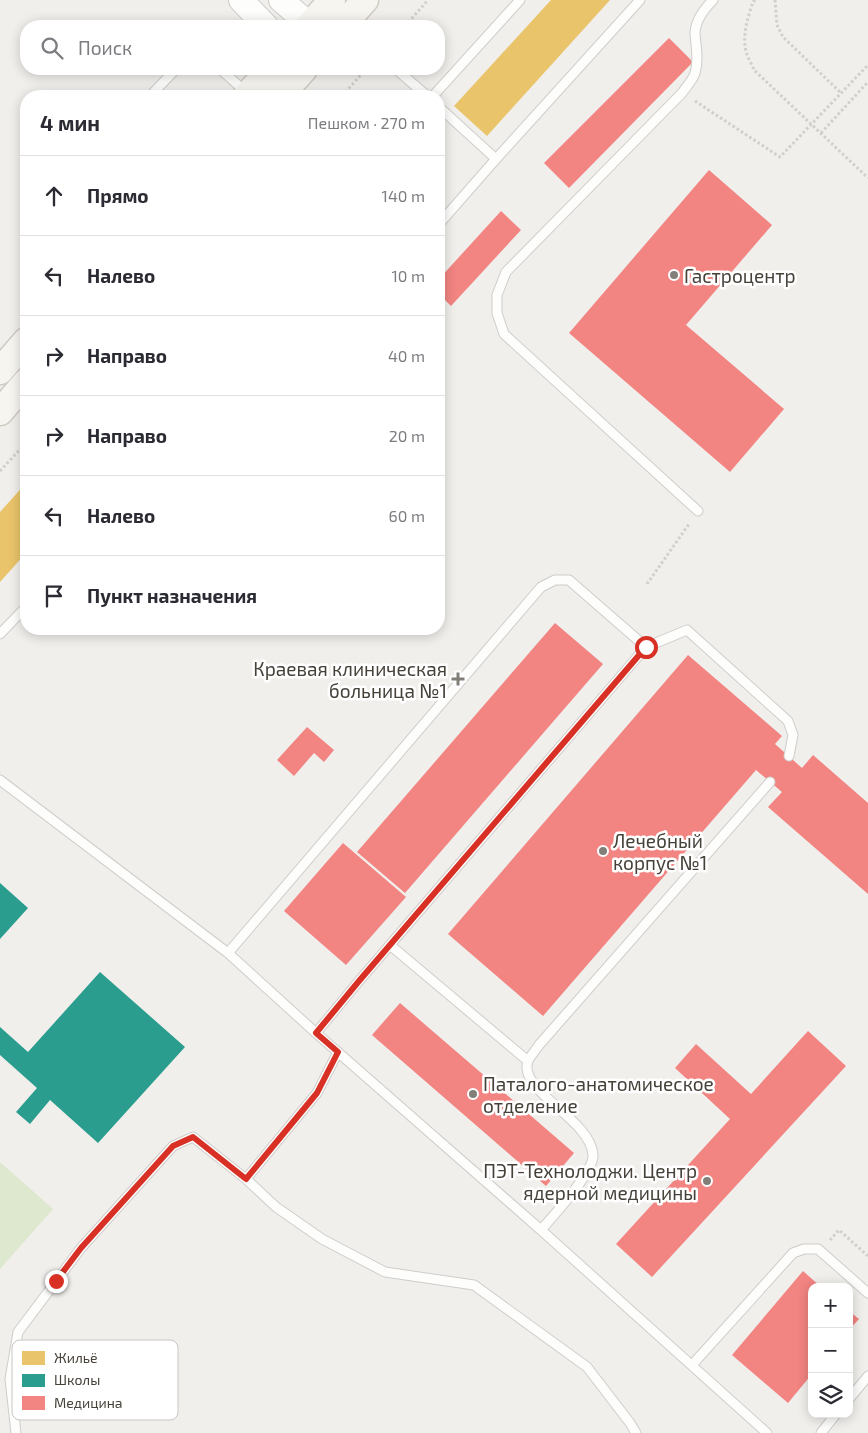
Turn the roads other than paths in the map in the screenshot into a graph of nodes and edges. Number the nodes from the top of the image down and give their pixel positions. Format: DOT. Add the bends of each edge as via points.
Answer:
graph roads {
  1 [pos="241,0"];
  2 [pos="281,0"];
  3 [pos="332,0"];
  4 [pos="365,0"];
  5 [pos="520,0"];
  6 [pos="640,0"];
  7 [pos="713,0"];
  8 [pos="260,20"];
  9 [pos="303,20"];
  10 [pos="315,20"];
  11 [pos="350,20"];
  12 [pos="170,75"];
  13 [pos="226,75"];
  14 [pos="265,75"];
  15 [pos="299,75"];
  16 [pos="403,75"];
  17 [pos="156,90"];
  18 [pos="242,90"];
  19 [pos="252,90"];
  20 [pos="285,90"];
  21 [pos="420,90"];
  22 [pos="438,90"];
  23 [pos="445,112"];
  24 [pos="496,159"];
  25 [pos="445,217"];
  26 [pos="20,348"];
  27 [pos="0,371"];
  28 [pos="20,389"];
  29 [pos="0,412"];
  30 [pos="698,511"];
  31 [pos="20,613"];
  32 [pos="0,634"];
  33 [pos="646,647"];
  34 [pos="789,756"];
  35 [pos="0,780"];
  36 [pos="770,782"];
  37 [pos="390,945"];
  38 [pos="228,953"];
  39 [pos="316,1033"];
  40 [pos="338,1052"];
  41 [pos="528,1061"];
  42 [pos="246,1179"];
  43 [pos="541,1230"];
  44 [pos="868,1293"];
  45 [pos="17,1340"];
  46 [pos="692,1365"];
  47 [pos="12,1367"];
  48 [pos="868,1376"];
  49 [pos="853,1394"];
  50 [pos="12,1397"];
  51 [pos="833,1418"];
  52 [pos="15,1420"];
  53 [pos="16,1433"];
  54 [pos="636,1433"];
  55 [pos="767,1433"];
  56 [pos="821,1433"];
  1 -- 8 [label="street"];
  2 -- 9 [label="street"];
  3 -- 10 [label="main road"];
  4 -- 11 [label="main road"];
  5 -- 22 [label="lane"];
  6 -- 24 [label="lane"];
  7 -- 30 [label="lane" via="700,16 695,32 695,74 682,93 506,272 497,295 497,313 504,334"];
  12 -- 17 [label="lane"];
  13 -- 18 [label="lane"];
  14 -- 19 [label="main road"];
  15 -- 20 [label="main road"];
  16 -- 21 [label="lane"];
  23 -- 24 [label="lane"];
  24 -- 25 [label="lane"];
  26 -- 27 [label="main road"];
  28 -- 29 [label="main road"];
  31 -- 32 [label="lane"];
  33 -- 34 [label="lane" via="687,630 788,721 793,734"];
  33 -- 37 [label="lane"];
  33 -- 38 [label="lane" via="569,580 554,580 541,587"];
  35 -- 38 [label="lane"];
  36 -- 41 [label="lane"];
  37 -- 39 [label="lane"];
  37 -- 41 [label="lane"];
  38 -- 39 [label="lane"];
  39 -- 40 [label="lane"];
  40 -- 42 [label="lane" via="317,1093"];
  40 -- 43 [label="lane"];
  41 -- 43 [label="lane" via="528,1074 539,1090 579,1126 588,1139 593,1156 579,1183"];
  42 -- 45 [label="lane" via="193,1137 173,1146 81,1248 18,1332"];
  42 -- 54 [label="lane" via="276,1207 322,1239 385,1272 474,1285 588,1367"];
  43 -- 46 [label="lane"];
  44 -- 46 [label="lane" via="820,1250 804,1249 793,1254"];
  46 -- 55 [label="lane"];
  47 -- 50 [label="lane"];
  48 -- 49 [label="lane"];
  51 -- 56 [label="lane"];
  52 -- 53 [label="lane"];
}
